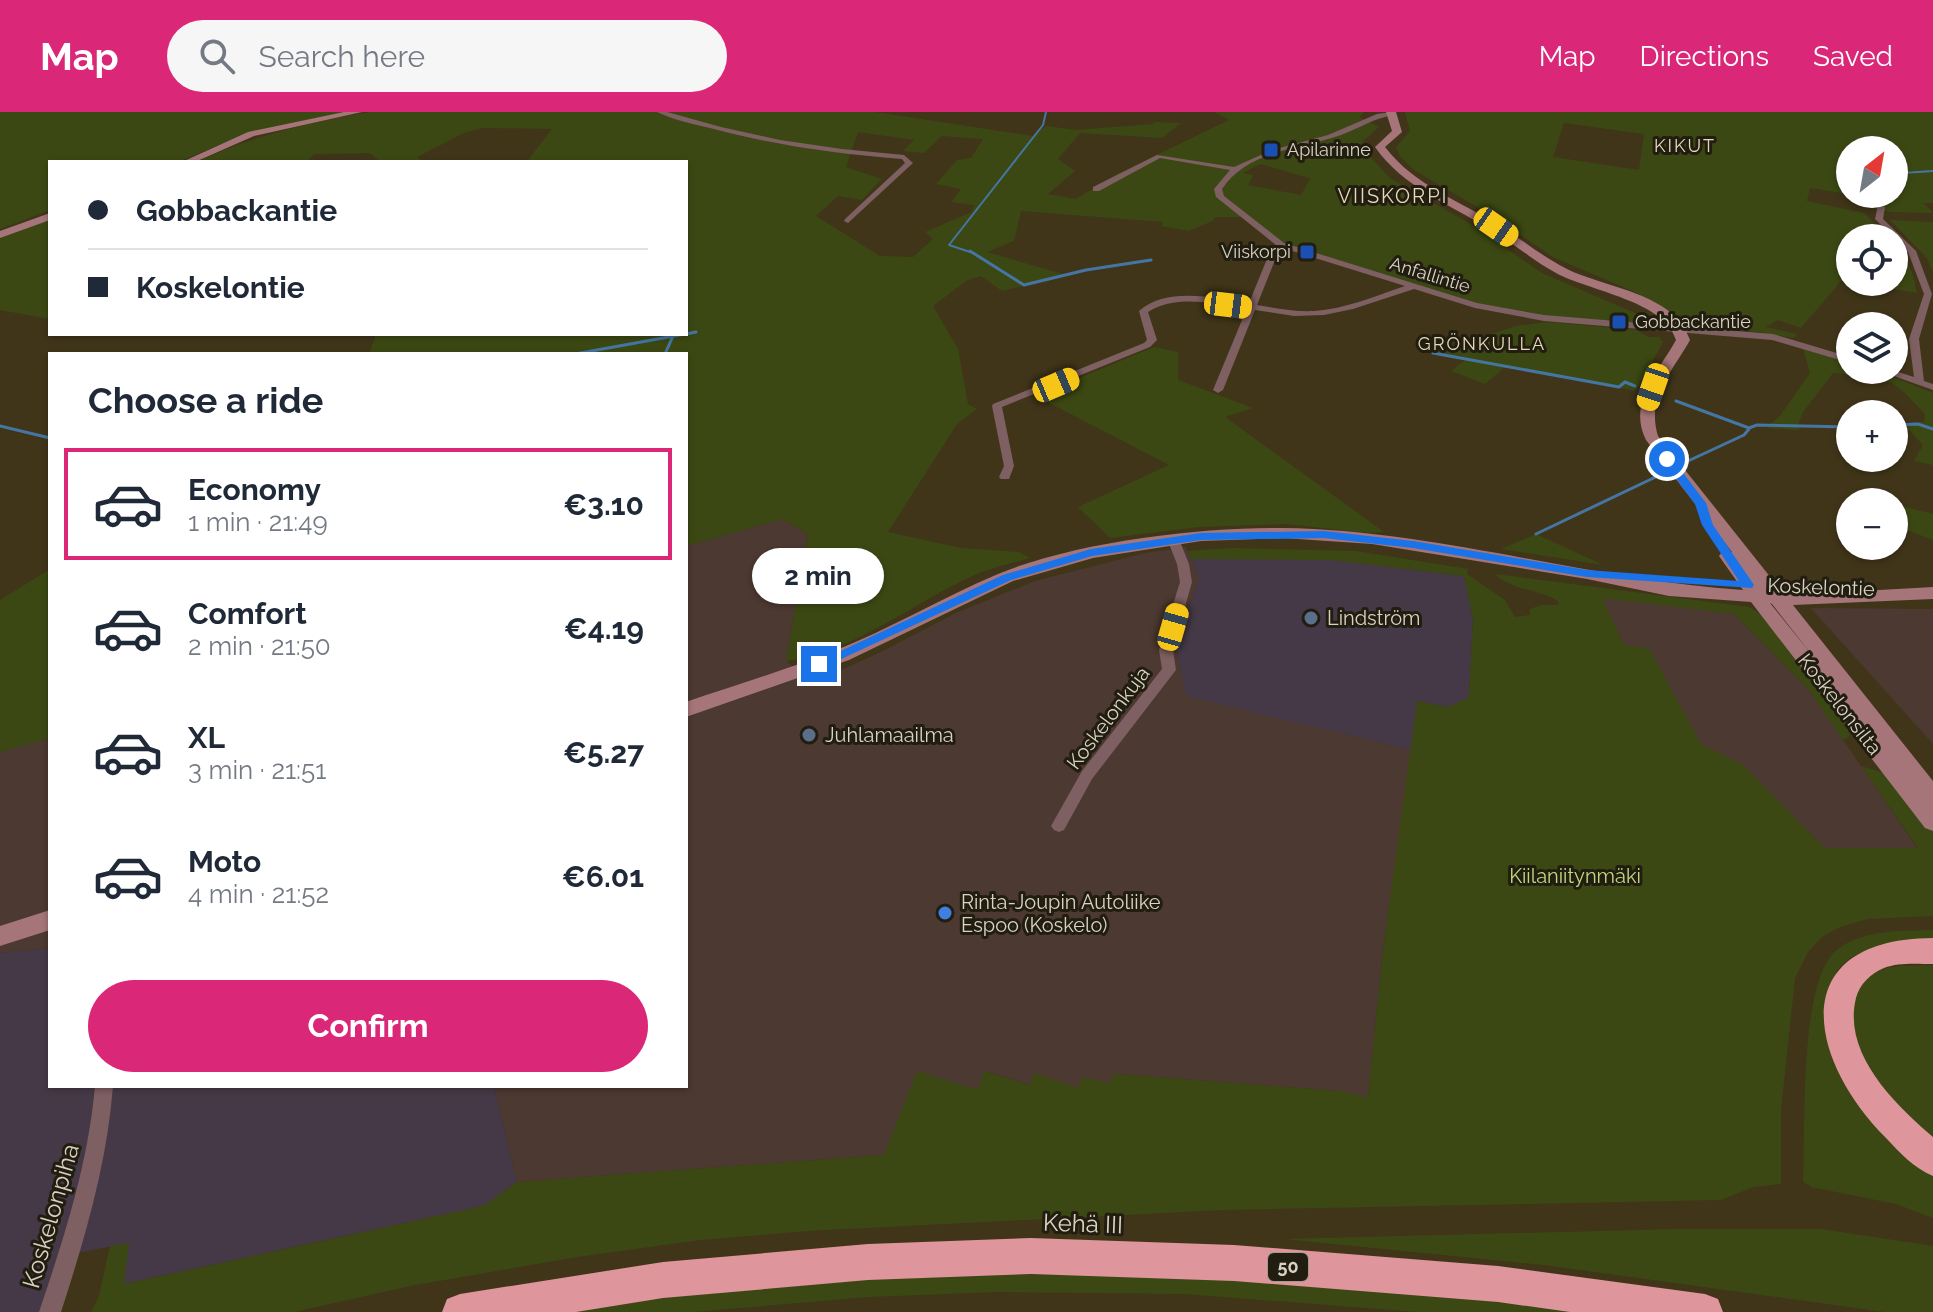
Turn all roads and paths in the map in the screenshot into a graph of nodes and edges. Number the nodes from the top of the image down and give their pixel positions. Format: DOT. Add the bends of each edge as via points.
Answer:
graph roads {
  1 [pos="357,112"];
  2 [pos="660,112"];
  3 [pos="1391,113"];
  4 [pos="192,160"];
  5 [pos="1235,169"];
  6 [pos="1096,189"];
  7 [pos="1881,208"];
  8 [pos="48,217"];
  9 [pos="848,221"];
  10 [pos="0,235"];
  11 [pos="1281,245"];
  12 [pos="1413,286"];
  13 [pos="1250,307"];
  14 [pos="1680,330"];
  15 [pos="1836,356"];
  16 [pos="1908,378"];
  17 [pos="1919,382"];
  18 [pos="1933,387"];
  19 [pos="1218,390"];
  20 [pos="1005,477"];
  21 [pos="1173,539"];
  22 [pos="1762,592"];
  23 [pos="1933,593"];
  24 [pos="688,709"];
  25 [pos="1933,796"];
  26 [pos="1933,822"];
  27 [pos="1059,826"];
  28 [pos="48,921"];
  29 [pos="0,936"];
  30 [pos="1933,951"];
  31 [pos="104,1088"];
  32 [pos="1933,1159"];
  33 [pos="50,1312"];
  34 [pos="460,1312"];
  35 [pos="1705,1312"];
  1 -- 4 [label="street" via="251,134"];
  2 -- 9 [label="street" via="765,140 904,157 909,163"];
  3 -- 5 [label="street"];
  3 -- 14 [label="street" via="1397,132 1380,148 1401,173 1496,227 1544,262 1643,303"];
  5 -- 6 [label="street" via="1159,156"];
  5 -- 11 [label="street, Anfallintie" via="1221,182 1220,197"];
  7 -- 17 [label="street" via="1879,219 1912,251 1928,294 1914,339"];
  8 -- 10 [label="street"];
  11 -- 12 [label="street, Anfallintie"];
  11 -- 13 [label="street"];
  12 -- 13 [label="street" via="1322,313"];
  12 -- 14 [label="street, Anfallintie" via="1527,316"];
  13 -- 19 [label="street"];
  13 -- 20 [label="street" via="1183,299 1156,303 1143,311 1152,340 1147,345 999,404 1010,470"];
  14 -- 15 [label="street, Anfallintie" via="1773,337"];
  14 -- 22 [label="street" via="1683,340 1653,387 1646,425"];
  16 -- 17 [label="street"];
  17 -- 18 [label="street"];
  21 -- 22 [label="street, Koskelontie" via="1324,534 1413,544 1669,590"];
  21 -- 24 [label="street, Koskelontie" via="1091,553 1007,577 842,655"];
  21 -- 27 [label="street, Koskelonkuja" via="1186,582 1166,650 1169,670 1087,775"];
  22 -- 23 [label="street, Koskelontie" via="1882,598"];
  22 -- 25 [label="street, Koskelonsilta"];
  22 -- 26 [label="street, Koskelonsilta"];
  28 -- 29 [label="street"];
  30 -- 32 [label="highway" via="1875,958 1846,980 1838,1012 1840,1038 1865,1088"];
  31 -- 33 [label="street, Koskelonpiha" via="90,1186"];
  34 -- 35 [label="highway, Kehä III / 50" via="663,1280 868,1262 1031,1256 1234,1263 1498,1284"];
}
